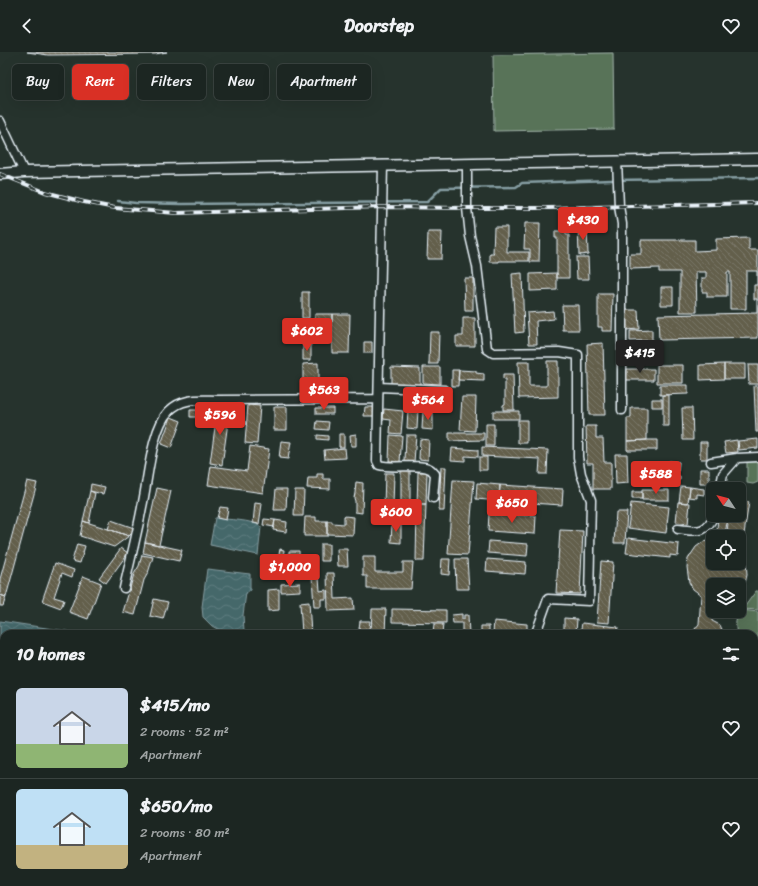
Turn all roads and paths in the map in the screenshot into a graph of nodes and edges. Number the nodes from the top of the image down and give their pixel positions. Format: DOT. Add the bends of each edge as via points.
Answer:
graph roads {
  1 [pos="0,121"];
  2 [pos="758,159"];
  3 [pos="617,161"];
  4 [pos="467,164"];
  5 [pos="383,165"];
  6 [pos="24,172"];
  7 [pos="0,174"];
  8 [pos="379,387"];
  9 [pos="445,390"];
  10 [pos="378,399"];
  11 [pos="622,410"];
  12 [pos="758,457"];
  13 [pos="737,458"];
  14 [pos="711,462"];
  15 [pos="721,482"];
  16 [pos="433,498"];
  17 [pos="711,522"];
  18 [pos="678,529"];
  19 [pos="124,588"];
  20 [pos="536,630"];
  1 -- 6 [label="street"];
  2 -- 3 [label="main road"];
  3 -- 4 [label="main road"];
  3 -- 11 [label="street" via="622,224"];
  4 -- 5 [label="main road"];
  4 -- 20 [label="street" via="470,236 477,266 487,349 493,353 559,352 578,355 578,457 581,474 591,500 589,601 548,599"];
  5 -- 6 [label="main road"];
  5 -- 8 [label="street"];
  6 -- 7 [label="main road"];
  8 -- 9 [label="street"];
  8 -- 10 [label="street"];
  10 -- 16 [label="street" via="379,465 430,469 435,474"];
  10 -- 19 [label="street" via="192,400 180,403 169,411 156,434"];
  12 -- 13 [label="street"];
  13 -- 14 [label="street"];
  13 -- 15 [label="street" via="723,474"];
  17 -- 18 [label="street" via="704,529 695,531"];
}
